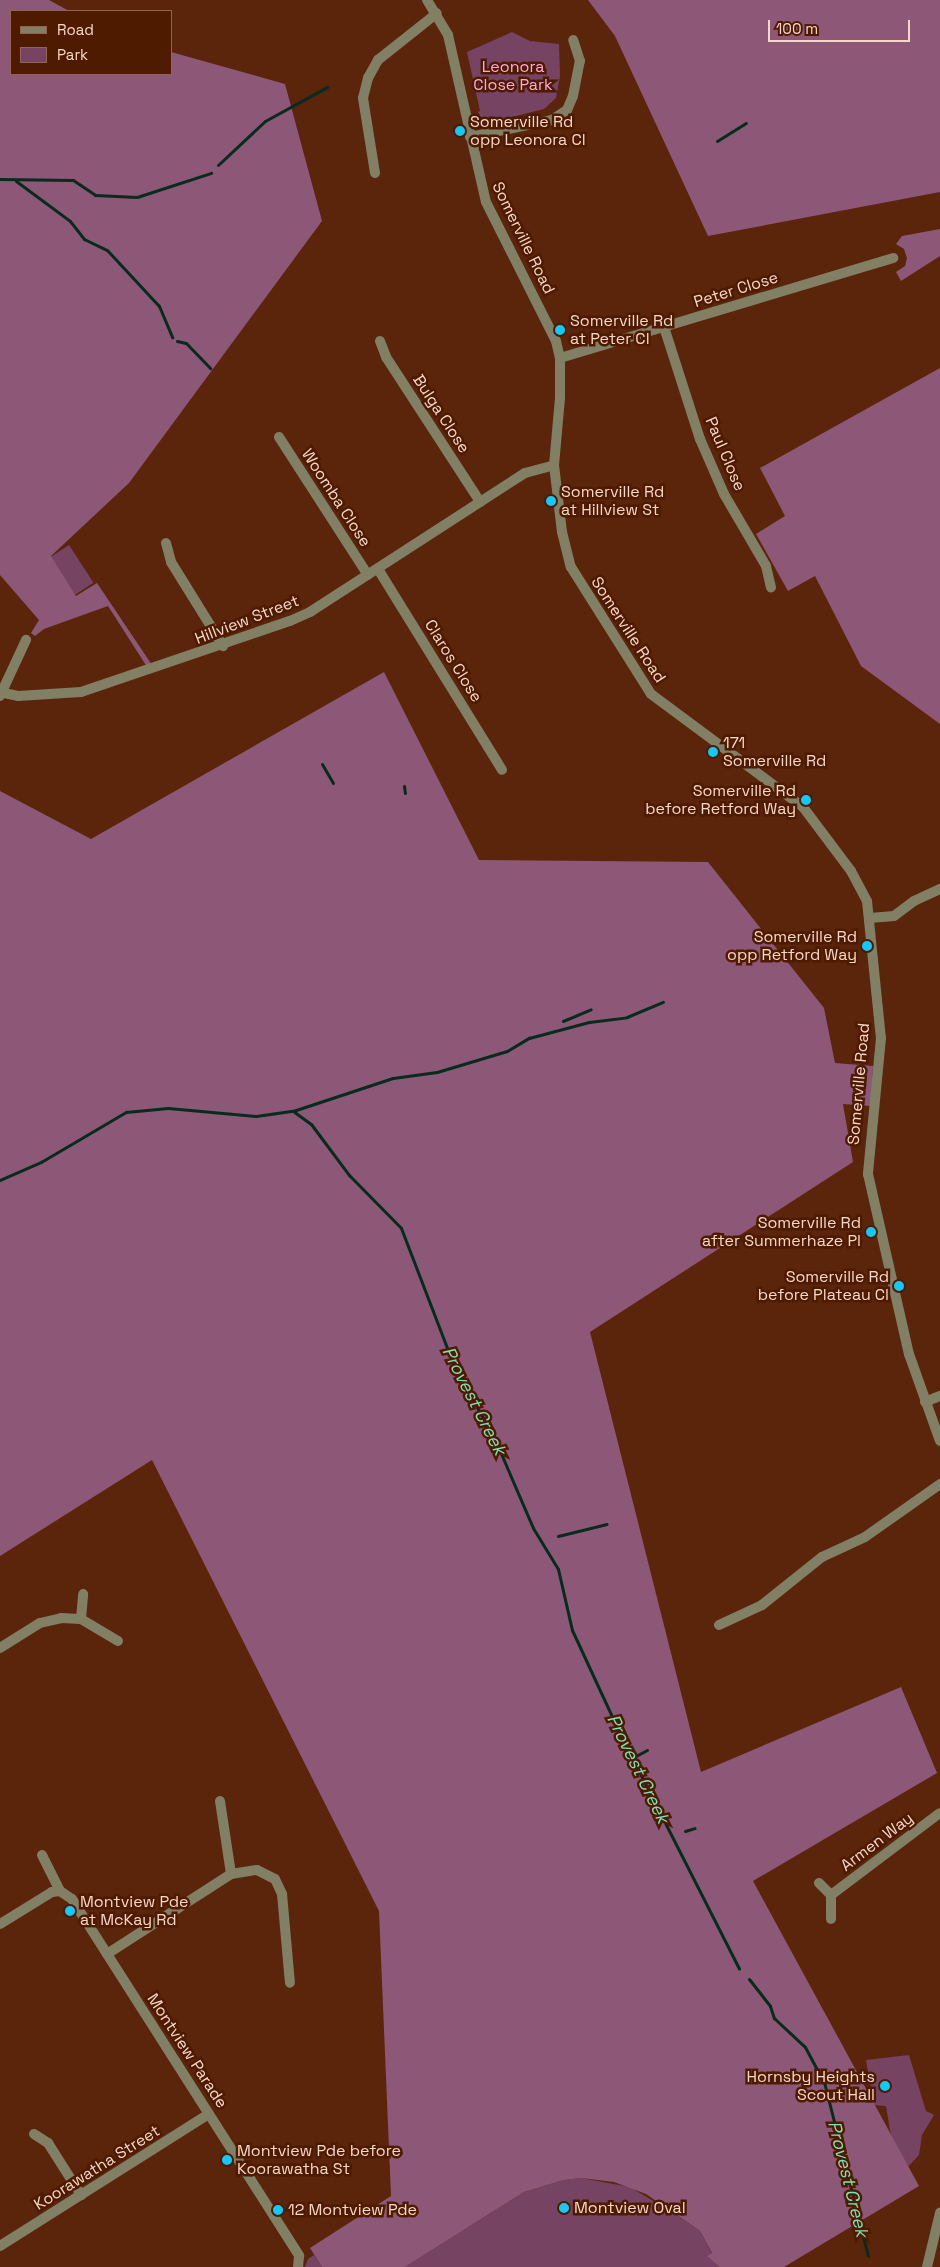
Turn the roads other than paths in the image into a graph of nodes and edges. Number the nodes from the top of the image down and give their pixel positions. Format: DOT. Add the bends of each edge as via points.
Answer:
graph roads {
  1 [pos="427,0"];
  2 [pos="437,13"];
  3 [pos="573,40"];
  4 [pos="470,138"];
  5 [pos="375,173"];
  6 [pos="893,258"];
  7 [pos="664,327"];
  8 [pos="380,341"];
  9 [pos="560,358"];
  10 [pos="279,437"];
  11 [pos="554,465"];
  12 [pos="480,502"];
  13 [pos="166,543"];
  14 [pos="378,568"];
  15 [pos="368,575"];
  16 [pos="771,586"];
  17 [pos="26,640"];
  18 [pos="224,646"];
  19 [pos="2,694"];
  20 [pos="502,770"];
  21 [pos="940,889"];
  22 [pos="870,918"];
  23 [pos="940,1396"];
  24 [pos="925,1402"];
  25 [pos="940,1441"];
  26 [pos="940,1484"];
  27 [pos="84,1594"];
  28 [pos="81,1619"];
  29 [pos="719,1625"];
  30 [pos="118,1641"];
  31 [pos="0,1648"];
  32 [pos="220,1802"];
  33 [pos="940,1813"];
  34 [pos="42,1855"];
  35 [pos="231,1874"];
  36 [pos="819,1884"];
  37 [pos="60,1891"];
  38 [pos="831,1895"];
  39 [pos="831,1919"];
  40 [pos="0,1924"];
  41 [pos="107,1954"];
  42 [pos="290,1983"];
  43 [pos="209,2114"];
  44 [pos="34,2134"];
  45 [pos="81,2195"];
  46 [pos="940,2213"];
  47 [pos="0,2246"];
  48 [pos="298,2267"];
  49 [pos="927,2267"];
  1 -- 2 [label="street, Somerville Road"];
  2 -- 4 [label="street, Somerville Road" via="453,52"];
  2 -- 5 [label="street" via="378,60 368,78 363,98"];
  3 -- 4 [label="street" via="580,61 567,110 552,120"];
  4 -- 9 [label="street, Somerville Road" via="486,202 543,313"];
  6 -- 7 [label="street, Peter Close"];
  7 -- 9 [label="street, Peter Close"];
  7 -- 16 [label="street, Paul Close" via="700,439 724,494 766,566"];
  8 -- 12 [label="street, Bulga Close" via="386,357"];
  9 -- 11 [label="street, Somerville Road"];
  10 -- 15 [label="street, Woomba Close"];
  11 -- 12 [label="street, Hillview Street" via="525,474"];
  11 -- 22 [label="street, Somerville Road" via="562,532 571,567 640,680 664,706 802,807 855,878 867,901"];
  12 -- 14 [label="street, Hillview Street"];
  13 -- 18 [label="street" via="171,562"];
  14 -- 15 [label="street, Hillview Street"];
  14 -- 20 [label="street, Claros Close"];
  15 -- 18 [label="street, Hillview Street" via="310,612"];
  17 -- 19 [label="street"];
  18 -- 19 [label="street, Hillview Street" via="81,692"];
  21 -- 22 [label="street" via="914,901 894,916"];
  22 -- 24 [label="street, Somerville Road" via="881,1038 868,1174 909,1354"];
  23 -- 24 [label="street"];
  24 -- 25 [label="street, Somerville Road"];
  26 -- 29 [label="street" via="865,1537 822,1558 762,1605"];
  27 -- 28 [label="street"];
  28 -- 30 [label="street"];
  28 -- 31 [label="street" via="61,1618 40,1623"];
  32 -- 35 [label="street"];
  33 -- 38 [label="street, Armen Way"];
  34 -- 37 [label="street, Montview Parade"];
  35 -- 41 [label="street"];
  35 -- 42 [label="street" via="257,1870 275,1879 282,1894"];
  36 -- 38 [label="street"];
  37 -- 40 [label="street" via="52,1892"];
  37 -- 41 [label="street, Montview Parade" via="68,1894"];
  38 -- 39 [label="street"];
  41 -- 43 [label="street, Montview Parade"];
  43 -- 45 [label="street, Koorawatha Street"];
  43 -- 48 [label="street, Montview Parade" via="298,2256"];
  44 -- 45 [label="street" via="48,2143"];
  45 -- 47 [label="street, Koorawatha Street"];
  46 -- 49 [label="street"];
}
